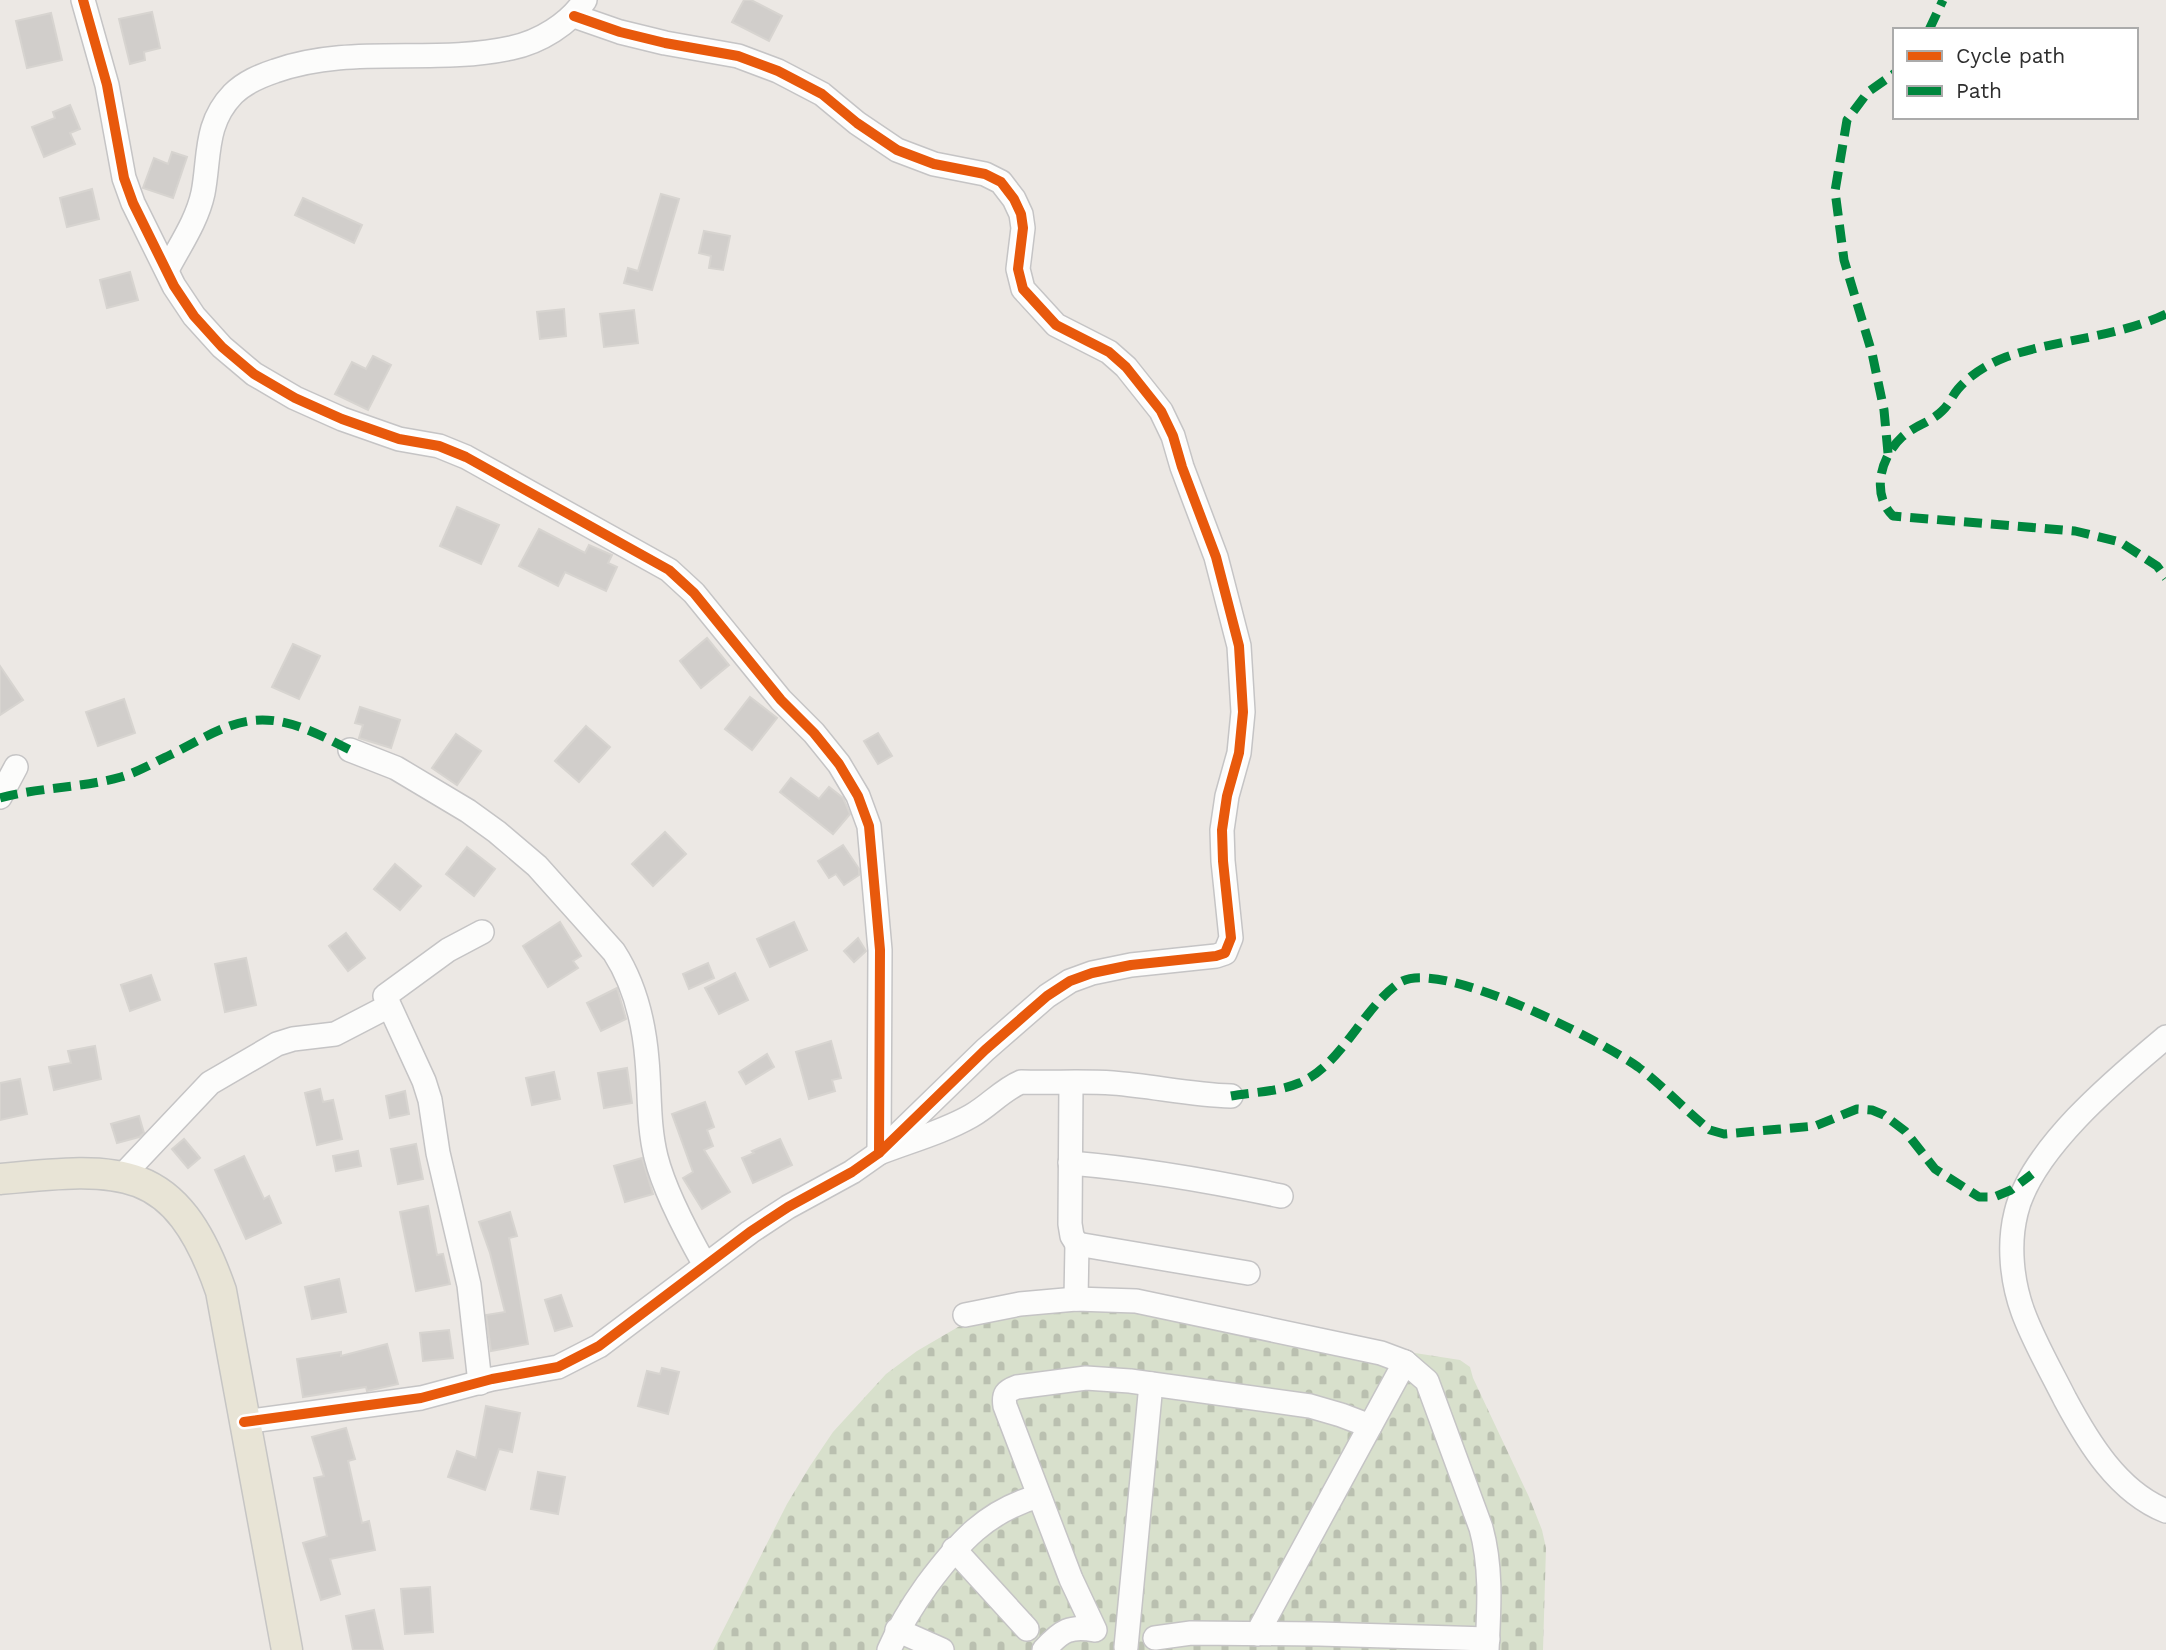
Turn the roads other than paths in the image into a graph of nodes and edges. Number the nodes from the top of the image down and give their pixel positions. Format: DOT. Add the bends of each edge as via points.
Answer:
graph roads {
  1 [pos="83,0"];
  2 [pos="580,8"];
  3 [pos="166,270"];
  4 [pos="350,750"];
  5 [pos="16,767"];
  6 [pos="0,797"];
  7 [pos="482,932"];
  8 [pos="389,1006"];
  9 [pos="2166,1037"];
  10 [pos="1071,1083"];
  11 [pos="1231,1096"];
  12 [pos="880,1153"];
  13 [pos="1070,1163"];
  14 [pos="122,1175"];
  15 [pos="0,1179"];
  16 [pos="1281,1196"];
  17 [pos="1077,1244"];
  18 [pos="705,1265"];
  19 [pos="1248,1273"];
  20 [pos="1076,1299"];
  21 [pos="965,1315"];
  22 [pos="1405,1362"];
  23 [pos="480,1383"];
  24 [pos="1151,1384"];
  25 [pos="244,1422"];
  26 [pos="1370,1426"];
  27 [pos="1039,1496"];
  28 [pos="2166,1511"];
  29 [pos="954,1549"];
  30 [pos="1027,1629"];
  31 [pos="1095,1630"];
  32 [pos="1257,1634"];
  33 [pos="893,1640"];
  34 [pos="1319,1642"];
  35 [pos="1393,1643"];
  36 [pos="1163,1644"];
  37 [pos="1488,1644"];
  38 [pos="1122,1649"];
  39 [pos="287,1650"];
  40 [pos="942,1650"];
  41 [pos="1044,1650"];
  1 -- 3 [label="street" via="107,85 124,178"];
  2 -- 3 [label="street" via="538,38 514,48 313,61 255,78 233,94 219,114 210,137 195,220"];
  2 -- 12 [label="street" via="620,32 738,56 778,71 822,94 897,150 1001,182 1021,214 1018,269 1023,289 1056,325 1109,352 1126,367 1161,411 1174,436 1230,602 1240,646 1243,712 1223,830 1231,937 1225,953 1131,965 1070,981 985,1050"];
  3 -- 12 [label="street" via="194,316 254,374 342,419 466,457 669,570 694,593 839,764 869,826 880,950"];
  4 -- 18 [label="street" via="396,768 497,832 537,866 614,952 640,1017 656,1158"];
  5 -- 6 [label="street"];
  7 -- 8 [label="street" via="447,950 385,996"];
  8 -- 14 [label="street" via="335,1034 277,1044 211,1083"];
  8 -- 23 [label="street" via="430,1100 469,1286"];
  9 -- 28 [label="street" via="2053,1146 2032,1174 2016,1211 2011,1242 2023,1311 2075,1418 2111,1471 2135,1494"];
  10 -- 11 [label="street"];
  10 -- 12 [label="street" via="1021,1082 956,1125"];
  10 -- 13 [label="street"];
  12 -- 18 [label="street" via="788,1207"];
  13 -- 16 [label="street" via="1192,1177"];
  13 -- 17 [label="street" via="1070,1224"];
  14 -- 15 [label="main road" via="71,1172"];
  14 -- 25 [label="main road" via="149,1185 170,1200 209,1256 221,1291"];
  17 -- 19 [label="street"];
  17 -- 20 [label="street"];
  18 -- 23 [label="street" via="580,1358"];
  20 -- 21 [label="street"];
  20 -- 22 [label="street" via="1136,1301"];
  22 -- 26 [label="street"];
  22 -- 37 [label="street" via="1427,1381 1481,1528 1489,1574"];
  23 -- 25 [label="street" via="421,1398"];
  24 -- 26 [label="street" via="1310,1406"];
  24 -- 27 [label="street" via="1086,1378 1007,1391 1005,1406"];
  24 -- 38 [label="street"];
  25 -- 39 [label="main road"];
  26 -- 32 [label="street"];
  27 -- 29 [label="street" via="995,1515"];
  27 -- 31 [label="street"];
  29 -- 30 [label="street"];
  29 -- 33 [label="street"];
  31 -- 38 [label="street"];
  31 -- 41 [label="street" via="1078,1627 1066,1631"];
  32 -- 34 [label="street"];
  32 -- 36 [label="street" via="1191,1633"];
  33 -- 40 [label="street"];
  34 -- 35 [label="street"];
  35 -- 37 [label="street"];
  36 -- 38 [label="street" via="1134,1642"];
}
